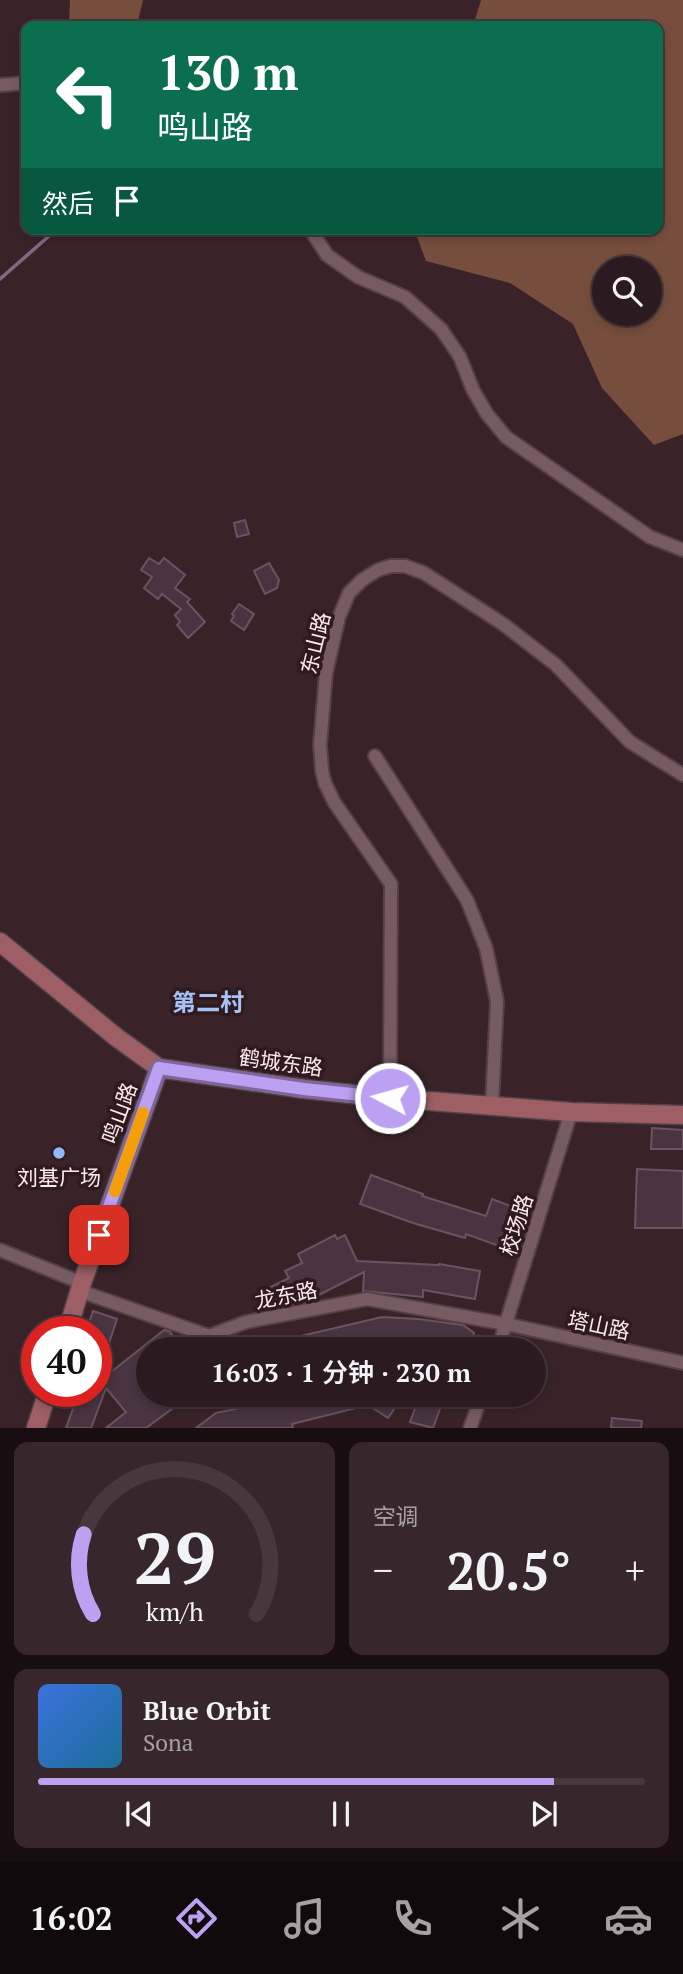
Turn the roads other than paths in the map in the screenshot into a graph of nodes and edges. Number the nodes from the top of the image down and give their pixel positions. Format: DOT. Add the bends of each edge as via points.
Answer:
graph roads {
  1 [pos="21,83"];
  2 [pos="0,85"];
  3 [pos="314,235"];
  4 [pos="683,550"];
  5 [pos="374,756"];
  6 [pos="683,775"];
  7 [pos="0,942"];
  8 [pos="159,1068"];
  9 [pos="390,1098"];
  10 [pos="492,1105"];
  11 [pos="571,1112"];
  12 [pos="683,1115"];
  13 [pos="0,1250"];
  14 [pos="81,1287"];
  15 [pos="72,1316"];
  16 [pos="506,1324"];
  17 [pos="502,1337"];
  18 [pos="683,1363"];
  19 [pos="43,1407"];
  20 [pos="478,1407"];
  21 [pos="37,1428"];
  22 [pos="470,1428"];
  1 -- 2 [label="street"];
  3 -- 4 [label="street" via="327,255 358,277 405,297 441,329 487,414 506,438 650,537"];
  5 -- 10 [label="street" via="467,900 486,948 497,1001"];
  6 -- 9 [label="street, 东山路" via="630,742 556,664 424,573 391,566 362,580 349,593 326,673 320,732 322,771 334,802 391,884"];
  7 -- 8 [label="street, 鹤城东路"];
  8 -- 9 [label="street, 鹤城东路"];
  8 -- 14 [label="street, 鸣山路"];
  9 -- 10 [label="street, 鹤城东路"];
  10 -- 11 [label="street, 鹤城东路"];
  11 -- 12 [label="street, 鹤城东路"];
  11 -- 16 [label="street, 校场路"];
  13 -- 14 [label="street, 龙东路"];
  14 -- 15 [label="street, 鸣山路"];
  14 -- 16 [label="street, 龙东路" via="209,1336 246,1322 367,1299"];
  16 -- 17 [label="street, 校场路"];
  16 -- 18 [label="street, 塔山路"];
  19 -- 21 [label="street"];
  20 -- 22 [label="street"];
}
